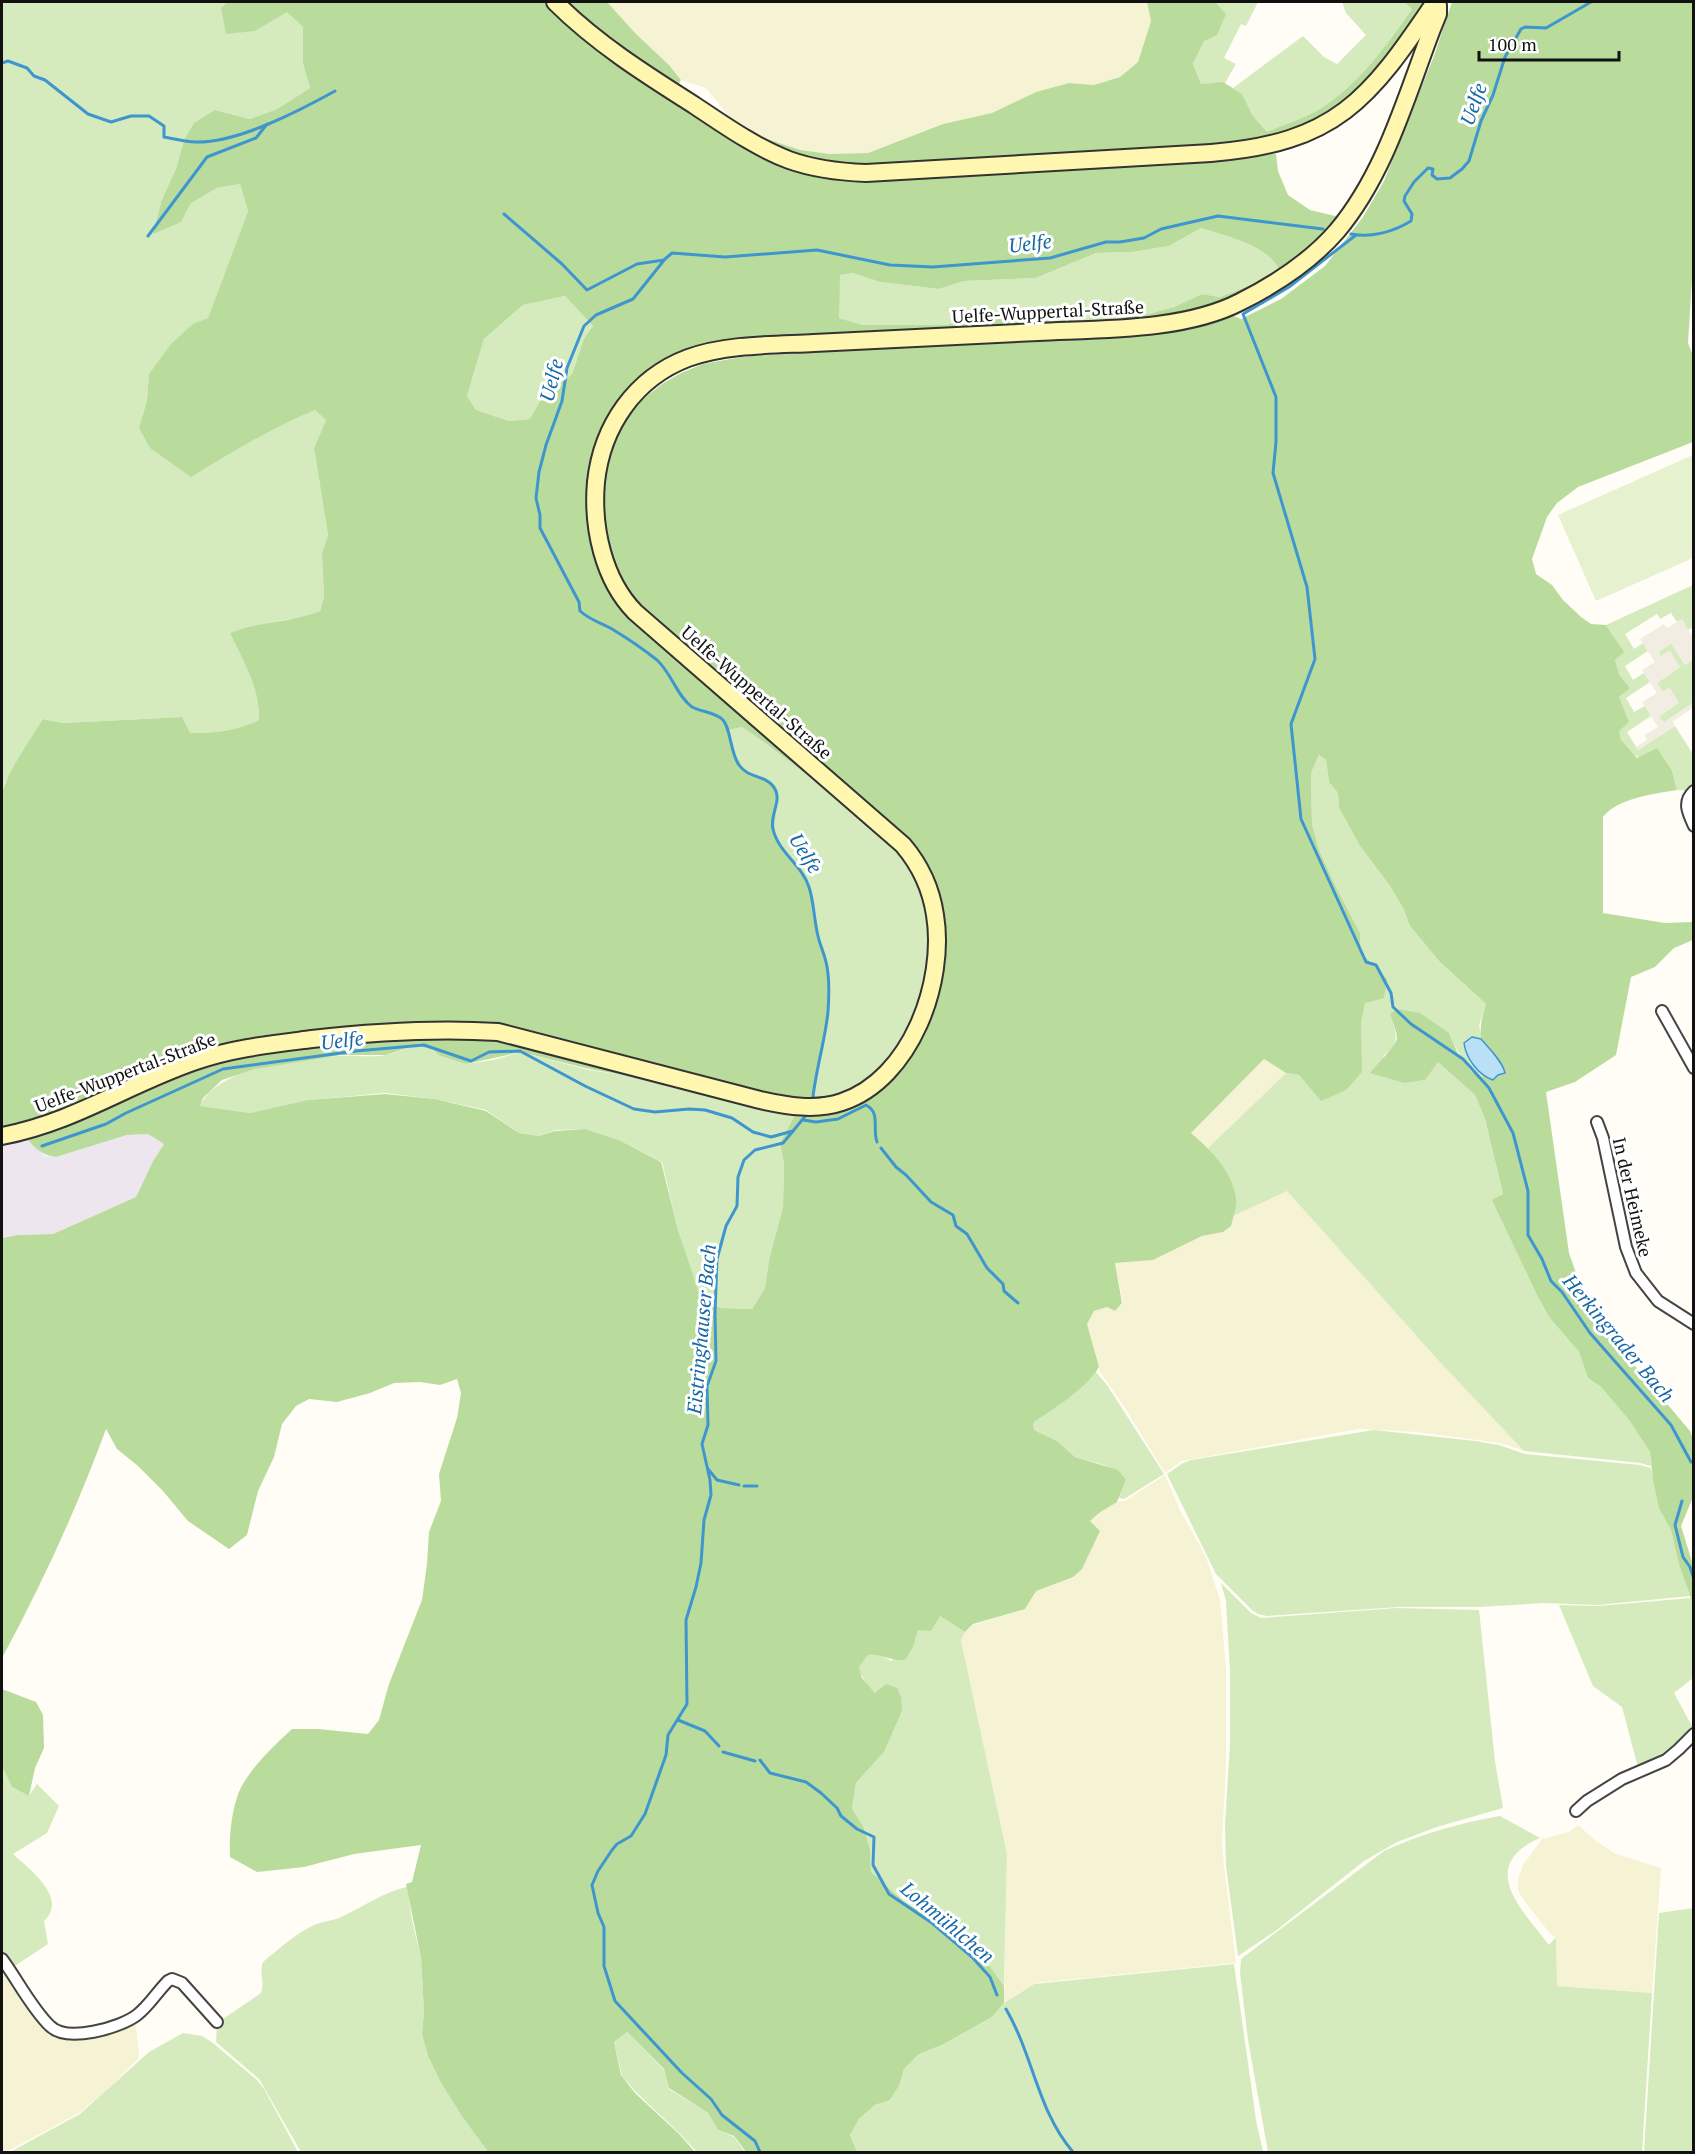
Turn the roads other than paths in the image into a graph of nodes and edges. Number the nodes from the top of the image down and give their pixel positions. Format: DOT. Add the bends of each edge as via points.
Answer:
graph roads {
  1 [pos="555,2"];
  2 [pos="1435,2"];
  3 [pos="1694,791"];
  4 [pos="1694,826"];
  5 [pos="1662,1011"];
  6 [pos="1694,1068"];
  7 [pos="1597,1122"];
  8 [pos="2,1136"];
  9 [pos="1694,1324"];
  10 [pos="1694,1734"];
  11 [pos="1576,1811"];
  12 [pos="2,1959"];
  13 [pos="217,2022"];
  1 -- 2 [label="main road" via="614,52 763,148 815,167 866,172 1211,153 1293,139 1335,118 1362,98 1397,58"];
  2 -- 8 [label="main road, Uelfe-Wuppertal-Straße" via="1438,10 1432,29 1382,157 1362,195 1337,231 1307,260 1239,303 1171,323 788,344 712,352 687,359 654,377 634,394 614,422 599,466 596,518 608,569 622,597 903,845 926,881 936,922 930,986 909,1044 891,1071 876,1084 834,1104 792,1106 498,1032 359,1034 253,1047 195,1061 63,1119"];
  3 -- 4 [label="street" via="1686,805"];
  5 -- 6 [label="street"];
  7 -- 9 [label="street, In der Heimeke" via="1626,1247 1636,1273 1658,1301"];
  10 -- 11 [label="street" via="1666,1760 1622,1779"];
  12 -- 13 [label="street" via="46,2022 60,2033 87,2032 129,2020 171,1979 182,1983"];
}
